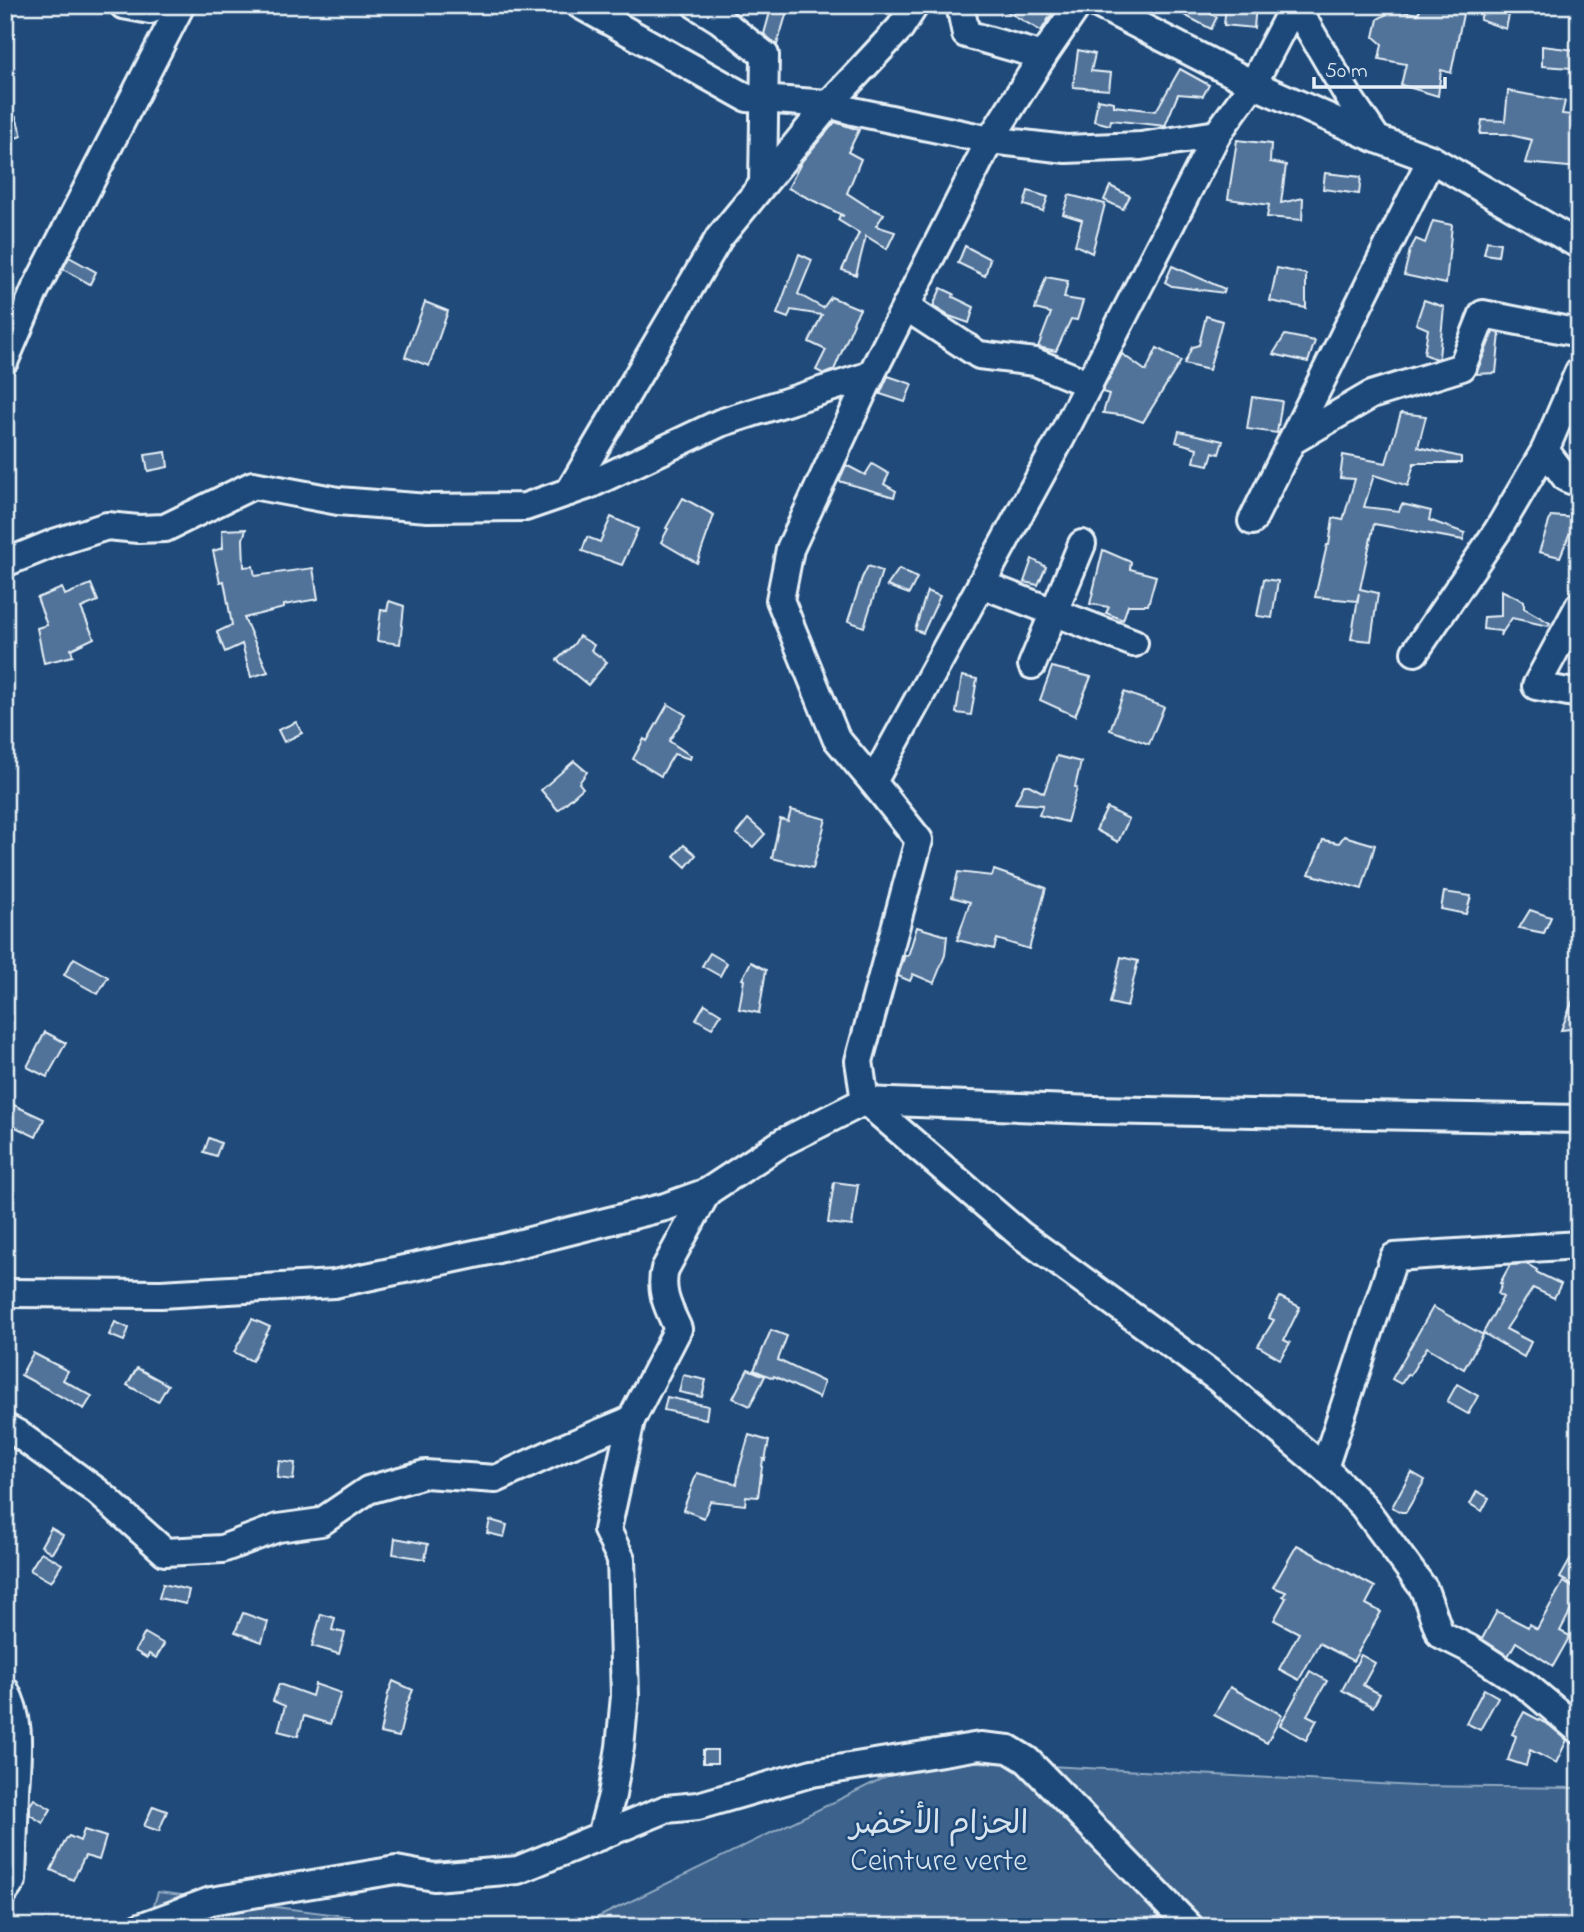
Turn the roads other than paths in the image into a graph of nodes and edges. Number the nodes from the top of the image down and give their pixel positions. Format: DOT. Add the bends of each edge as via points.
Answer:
graph roads {
  1 [pos="123,5"];
  2 [pos="181,5"];
  3 [pos="580,5"];
  4 [pos="696,5"];
  5 [pos="915,5"];
  6 [pos="960,5"];
  7 [pos="1078,5"];
  8 [pos="1099,5"];
  9 [pos="1295,5"];
  10 [pos="150,10"];
  11 [pos="1043,56"];
  12 [pos="1253,84"];
  13 [pos="765,99"];
  14 [pos="829,104"];
  15 [pos="1217,134"];
  16 [pos="1377,139"];
  17 [pos="990,140"];
  18 [pos="1432,159"];
  19 [pos="763,184"];
  20 [pos="1579,245"];
  21 [pos="906,307"];
  22 [pos="1579,333"];
  23 [pos="5,360"];
  24 [pos="1579,371"];
  25 [pos="871,375"];
  26 [pos="1089,384"];
  27 [pos="1292,441"];
  28 [pos="1545,450"];
  29 [pos="1579,484"];
  30 [pos="569,492"];
  31 [pos="1252,522"];
  32 [pos="1082,544"];
  33 [pos="5,563"];
  34 [pos="981,584"];
  35 [pos="1579,606"];
  36 [pos="1054,612"];
  37 [pos="1134,643"];
  38 [pos="1415,652"];
  39 [pos="1032,665"];
  40 [pos="1579,694"];
  41 [pos="873,782"];
  42 [pos="865,1101"];
  43 [pos="1579,1119"];
  44 [pos="707,1192"];
  45 [pos="1579,1245"];
  46 [pos="5,1293"];
  47 [pos="631,1420"];
  48 [pos="5,1427"];
  49 [pos="1324,1468"];
  50 [pos="5,1690"];
  51 [pos="1579,1730"];
  52 [pos="601,1836"];
  53 [pos="7,1884"];
  54 [pos="140,1927"];
  55 [pos="1190,1927"];
  1 -- 10 [label="street"];
  2 -- 23 [label="street" via="35,290"];
  3 -- 13 [label="street" via="747,98"];
  4 -- 13 [label="street" via="765,55"];
  5 -- 14 [label="street" via="900,28"];
  6 -- 11 [label="street" via="966,34"];
  7 -- 11 [label="street"];
  8 -- 12 [label="street"];
  9 -- 12 [label="street"];
  9 -- 16 [label="street"];
  11 -- 17 [label="street"];
  12 -- 15 [label="street"];
  12 -- 16 [label="street"];
  13 -- 14 [label="street"];
  13 -- 19 [label="street"];
  14 -- 17 [label="street"];
  14 -- 19 [label="street"];
  15 -- 17 [label="street" via="1141,146 1066,149"];
  15 -- 26 [label="street"];
  16 -- 18 [label="street"];
  17 -- 21 [label="street"];
  18 -- 20 [label="street"];
  18 -- 27 [label="street"];
  19 -- 30 [label="street" via="719,238"];
  21 -- 25 [label="street"];
  21 -- 26 [label="street" via="979,355 1035,362"];
  22 -- 27 [label="street" via="1483,314 1462,367 1371,395"];
  24 -- 28 [label="street"];
  25 -- 30 [label="street" via="720,423"];
  25 -- 41 [label="street" via="790,549 780,600 835,738"];
  26 -- 34 [label="street"];
  27 -- 31 [label="street"];
  28 -- 29 [label="street" via="1566,478"];
  28 -- 38 [label="street" via="1498,530"];
  30 -- 33 [label="street" via="525,507 428,508 338,500 253,485 165,527 107,526"];
  32 -- 36 [label="street"];
  34 -- 36 [label="street"];
  34 -- 41 [label="street"];
  35 -- 40 [label="street" via="1536,686"];
  36 -- 37 [label="street"];
  36 -- 39 [label="street"];
  41 -- 42 [label="street" via="919,841 859,1062"];
  42 -- 43 [label="street"];
  42 -- 44 [label="street" via="783,1142"];
  42 -- 49 [label="street" via="1021,1235 1217,1378"];
  44 -- 46 [label="street" via="498,1249 334,1284 161,1294"];
  44 -- 47 [label="street" via="662,1278 663,1294 678,1329"];
  45 -- 49 [label="street" via="1394,1256"];
  47 -- 48 [label="street" via="496,1479 425,1474 368,1490 321,1522 278,1528 222,1549 164,1552 98,1492"];
  47 -- 52 [label="street" via="607,1530 621,1559 625,1696 614,1783"];
  49 -- 51 [label="street" via="1363,1506 1424,1589 1440,1634 1528,1687"];
  50 -- 53 [label="street" via="14,1708 17,1735"];
  52 -- 54 [label="street" via="518,1870 433,1877 396,1870 211,1901"];
  52 -- 55 [label="street" via="666,1809 698,1805 812,1773 980,1746 1009,1749 1027,1760"];
}
